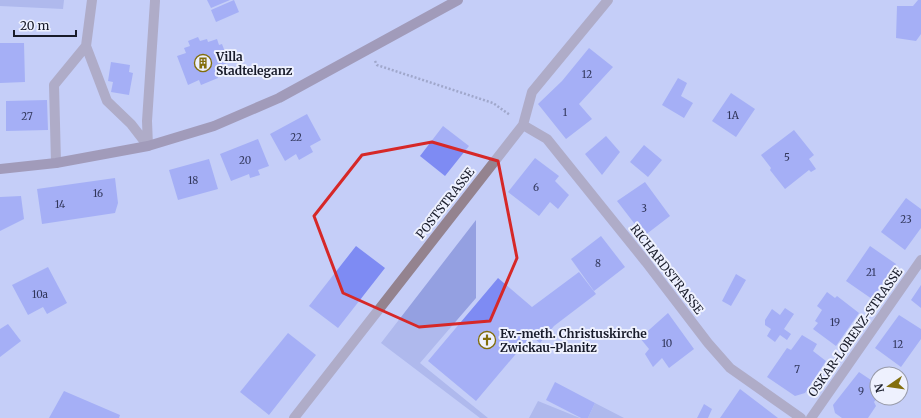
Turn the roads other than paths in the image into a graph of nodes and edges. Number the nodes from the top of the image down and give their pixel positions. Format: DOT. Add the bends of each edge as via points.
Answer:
graph roads {
  1 [pos="92,0"];
  2 [pos="458,0"];
  3 [pos="608,0"];
  4 [pos="155,1"];
  5 [pos="86,46"];
  6 [pos="523,125"];
  7 [pos="148,146"];
  8 [pos="56,163"];
  9 [pos="0,169"];
  10 [pos="921,260"];
  11 [pos="294,418"];
  12 [pos="801,418"];
  13 [pos="811,418"];
  1 -- 5 [label="street"];
  2 -- 7 [label="main road" via="272,101 214,126"];
  3 -- 6 [label="street, POSTSTRASSE" via="532,92"];
  4 -- 7 [label="street" via="147,121"];
  5 -- 7 [label="street" via="107,101 131,124"];
  5 -- 8 [label="street" via="54,85"];
  6 -- 11 [label="street, POSTSTRASSE"];
  6 -- 12 [label="street, RICHARDSTRASSE" via="546,139 730,368"];
  7 -- 8 [label="main road"];
  8 -- 9 [label="main road"];
  10 -- 13 [label="street, OSKAR-LORENZ-STRASSE"];
}
